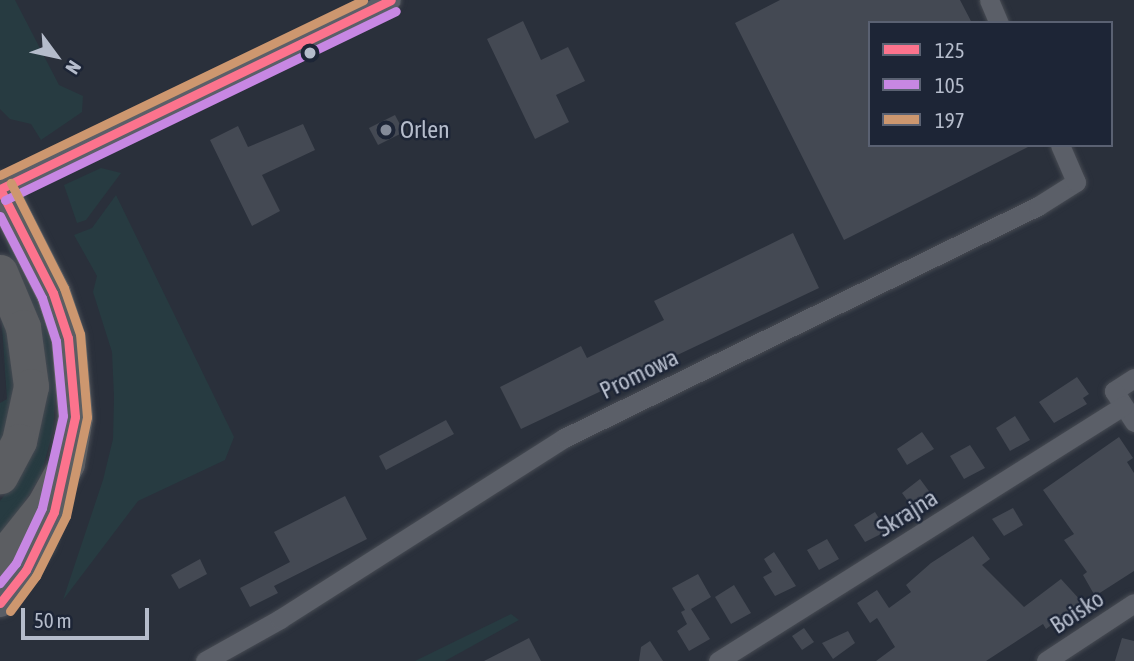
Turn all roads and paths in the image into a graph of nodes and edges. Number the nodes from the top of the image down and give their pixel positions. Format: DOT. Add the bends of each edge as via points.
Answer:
graph roads {
  1 [pos="391,0"];
  2 [pos="989,0"];
  3 [pos="998,21"];
  4 [pos="1061,147"];
  5 [pos="0,189"];
  6 [pos="0,272"];
  7 [pos="1134,378"];
  8 [pos="1123,406"];
  9 [pos="1134,422"];
  10 [pos="67,463"];
  11 [pos="0,476"];
  12 [pos="0,560"];
  13 [pos="4,599"];
  14 [pos="1134,603"];
  15 [pos="205,661"];
  16 [pos="718,661"];
  17 [pos="1046,661"];
  1 -- 5 [label="street"];
  2 -- 3 [label="street"];
  4 -- 15 [label="street, Promowa" via="1076,182 1038,206 564,438 280,619"];
  5 -- 10 [label="highway" via="40,262 68,338 75,417"];
  6 -- 11 [label="highway" via="23,327 31,386 19,440"];
  7 -- 8 [label="street" via="1114,391"];
  8 -- 9 [label="street"];
  8 -- 16 [label="street, Skrajna"];
  10 -- 12 [label="highway" via="44,505"];
  10 -- 13 [label="main road" via="41,544"];
  14 -- 17 [label="street, Boisko"];
}
